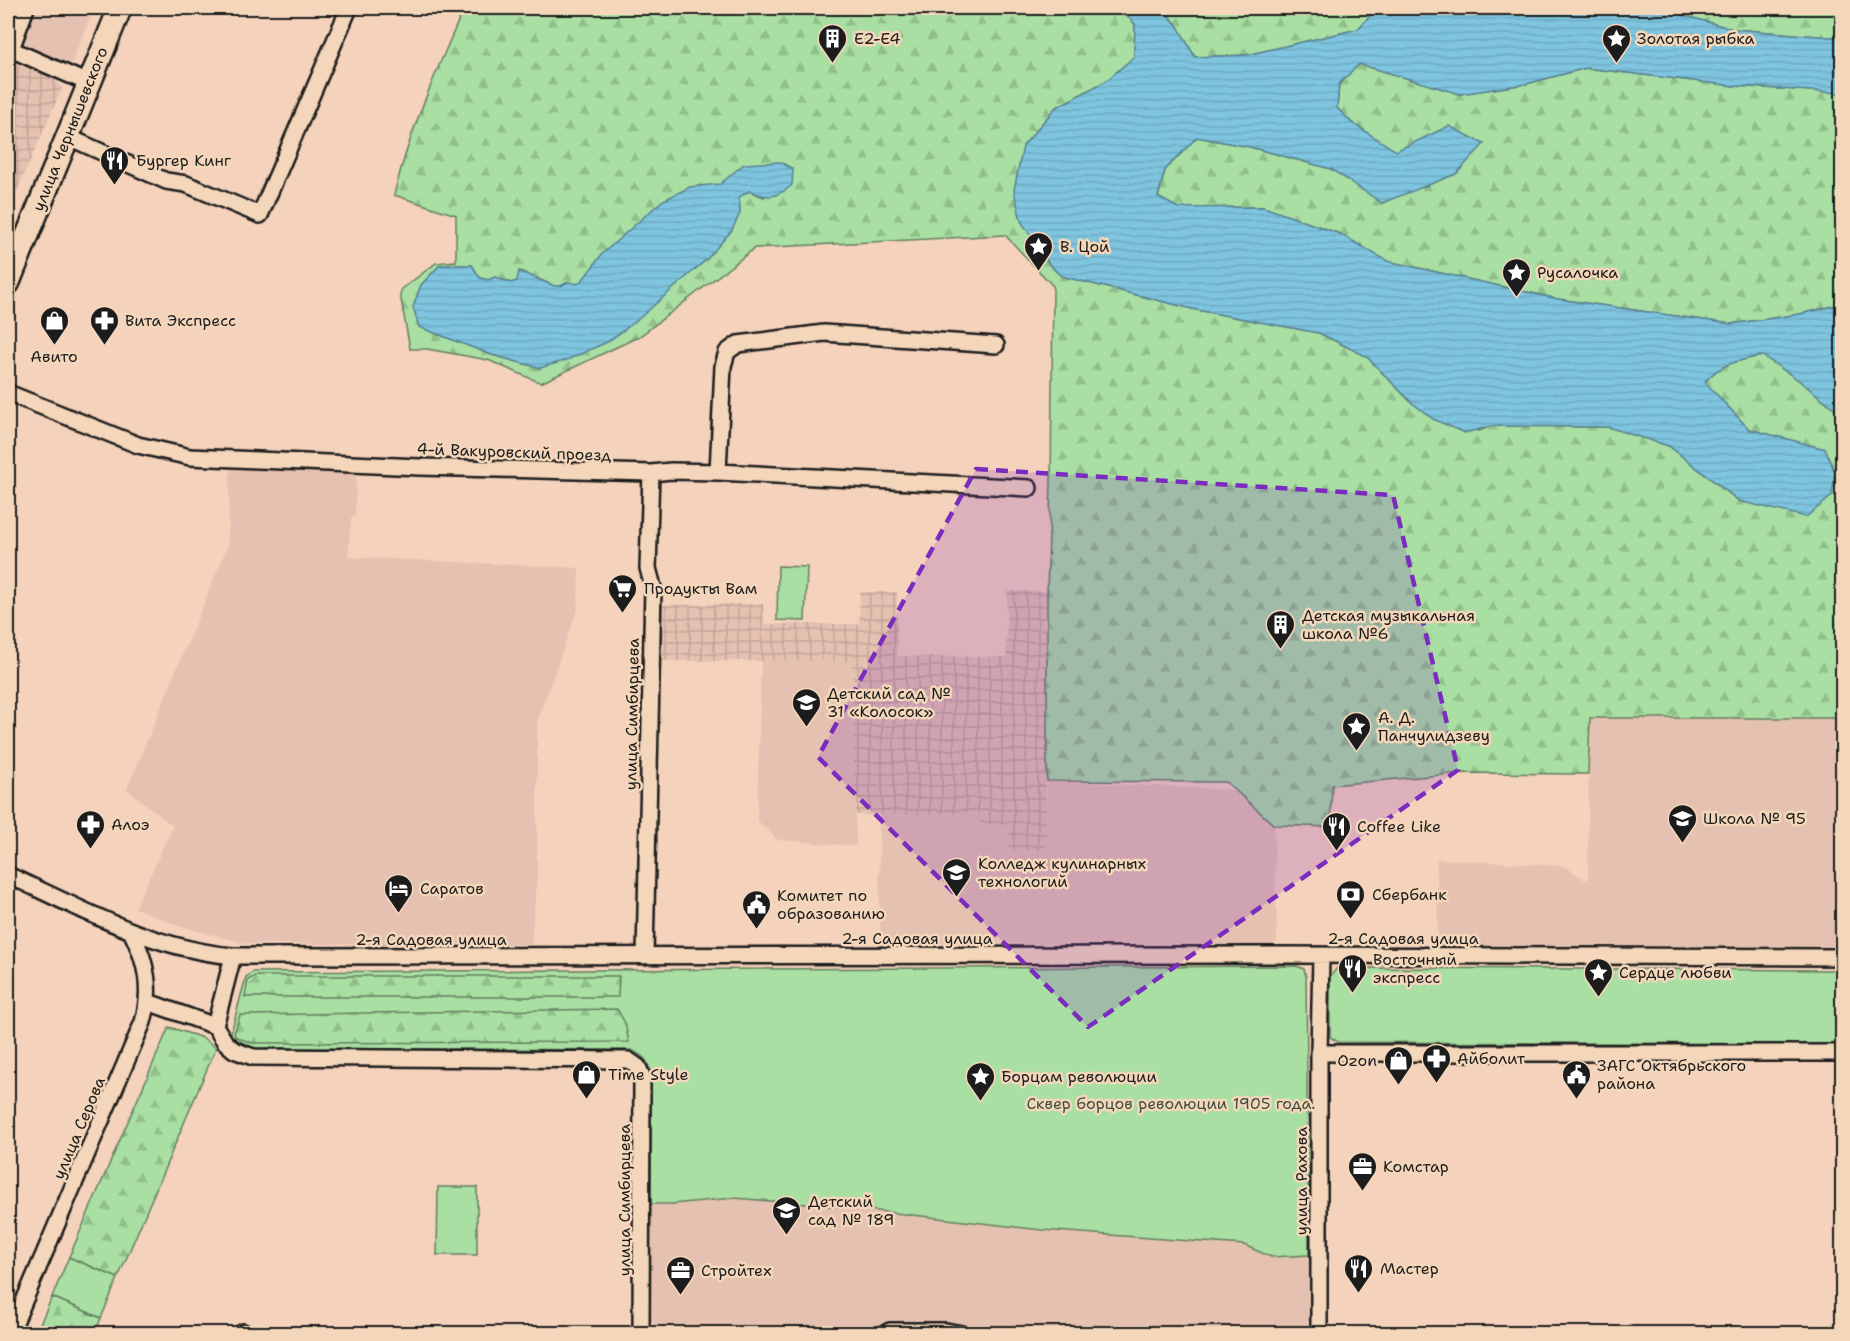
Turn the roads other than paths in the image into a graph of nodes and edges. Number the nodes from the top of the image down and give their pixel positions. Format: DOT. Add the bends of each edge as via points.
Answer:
graph roads {
  1 [pos="27,8"];
  2 [pos="120,8"];
  3 [pos="349,8"];
  4 [pos="9,49"];
  5 [pos="88,84"];
  6 [pos="66,136"];
  7 [pos="8,283"];
  8 [pos="996,345"];
  9 [pos="8,393"];
  10 [pos="718,472"];
  11 [pos="651,473"];
  12 [pos="1029,488"];
  13 [pos="8,875"];
  14 [pos="132,933"];
  15 [pos="233,956"];
  16 [pos="645,956"];
  17 [pos="1321,956"];
  18 [pos="1842,957"];
  19 [pos="148,1002"];
  20 [pos="215,1026"];
  21 [pos="1319,1053"];
  22 [pos="1842,1053"];
  23 [pos="10,1334"];
  24 [pos="641,1334"];
  25 [pos="884,1334"];
  26 [pos="962,1334"];
  27 [pos="1319,1334"];
  1 -- 4 [label="street"];
  2 -- 5 [label="main road, улица Чернышевского"];
  3 -- 6 [label="street" via="260,215 186,184 166,180"];
  4 -- 5 [label="street"];
  5 -- 6 [label="main road, улица Чернышевского"];
  6 -- 7 [label="main road, улица Чернышевского"];
  8 -- 10 [label="street" via="824,333 738,344 727,352 723,366"];
  9 -- 11 [label="street, 4-й Вакуровский проезд" via="138,445 190,457"];
  10 -- 11 [label="street, 4-й Вакуровский проезд"];
  10 -- 12 [label="street, 4-й Вакуровский проезд"];
  11 -- 16 [label="street, улица Симбирцева" via="648,568 654,587"];
  13 -- 14 [label="street, 2-я Садовая улица"];
  14 -- 15 [label="street, 2-я Садовая улица" via="204,954"];
  14 -- 19 [label="street, улица Серова" via="142,953"];
  15 -- 16 [label="street, 2-я Садовая улица"];
  15 -- 20 [label="street"];
  16 -- 17 [label="street, 2-я Садовая улица"];
  17 -- 18 [label="street, 2-я Садовая улица"];
  17 -- 21 [label="street, улица Рахова"];
  19 -- 20 [label="street"];
  19 -- 23 [label="street, улица Серова" via="143,1022"];
  20 -- 24 [label="street, улица Симбирцева" via="234,1050 253,1057 628,1060 638,1067 642,1076"];
  21 -- 22 [label="street"];
  21 -- 27 [label="street, улица Рахова"];
  25 -- 26 [label="street"];
}
